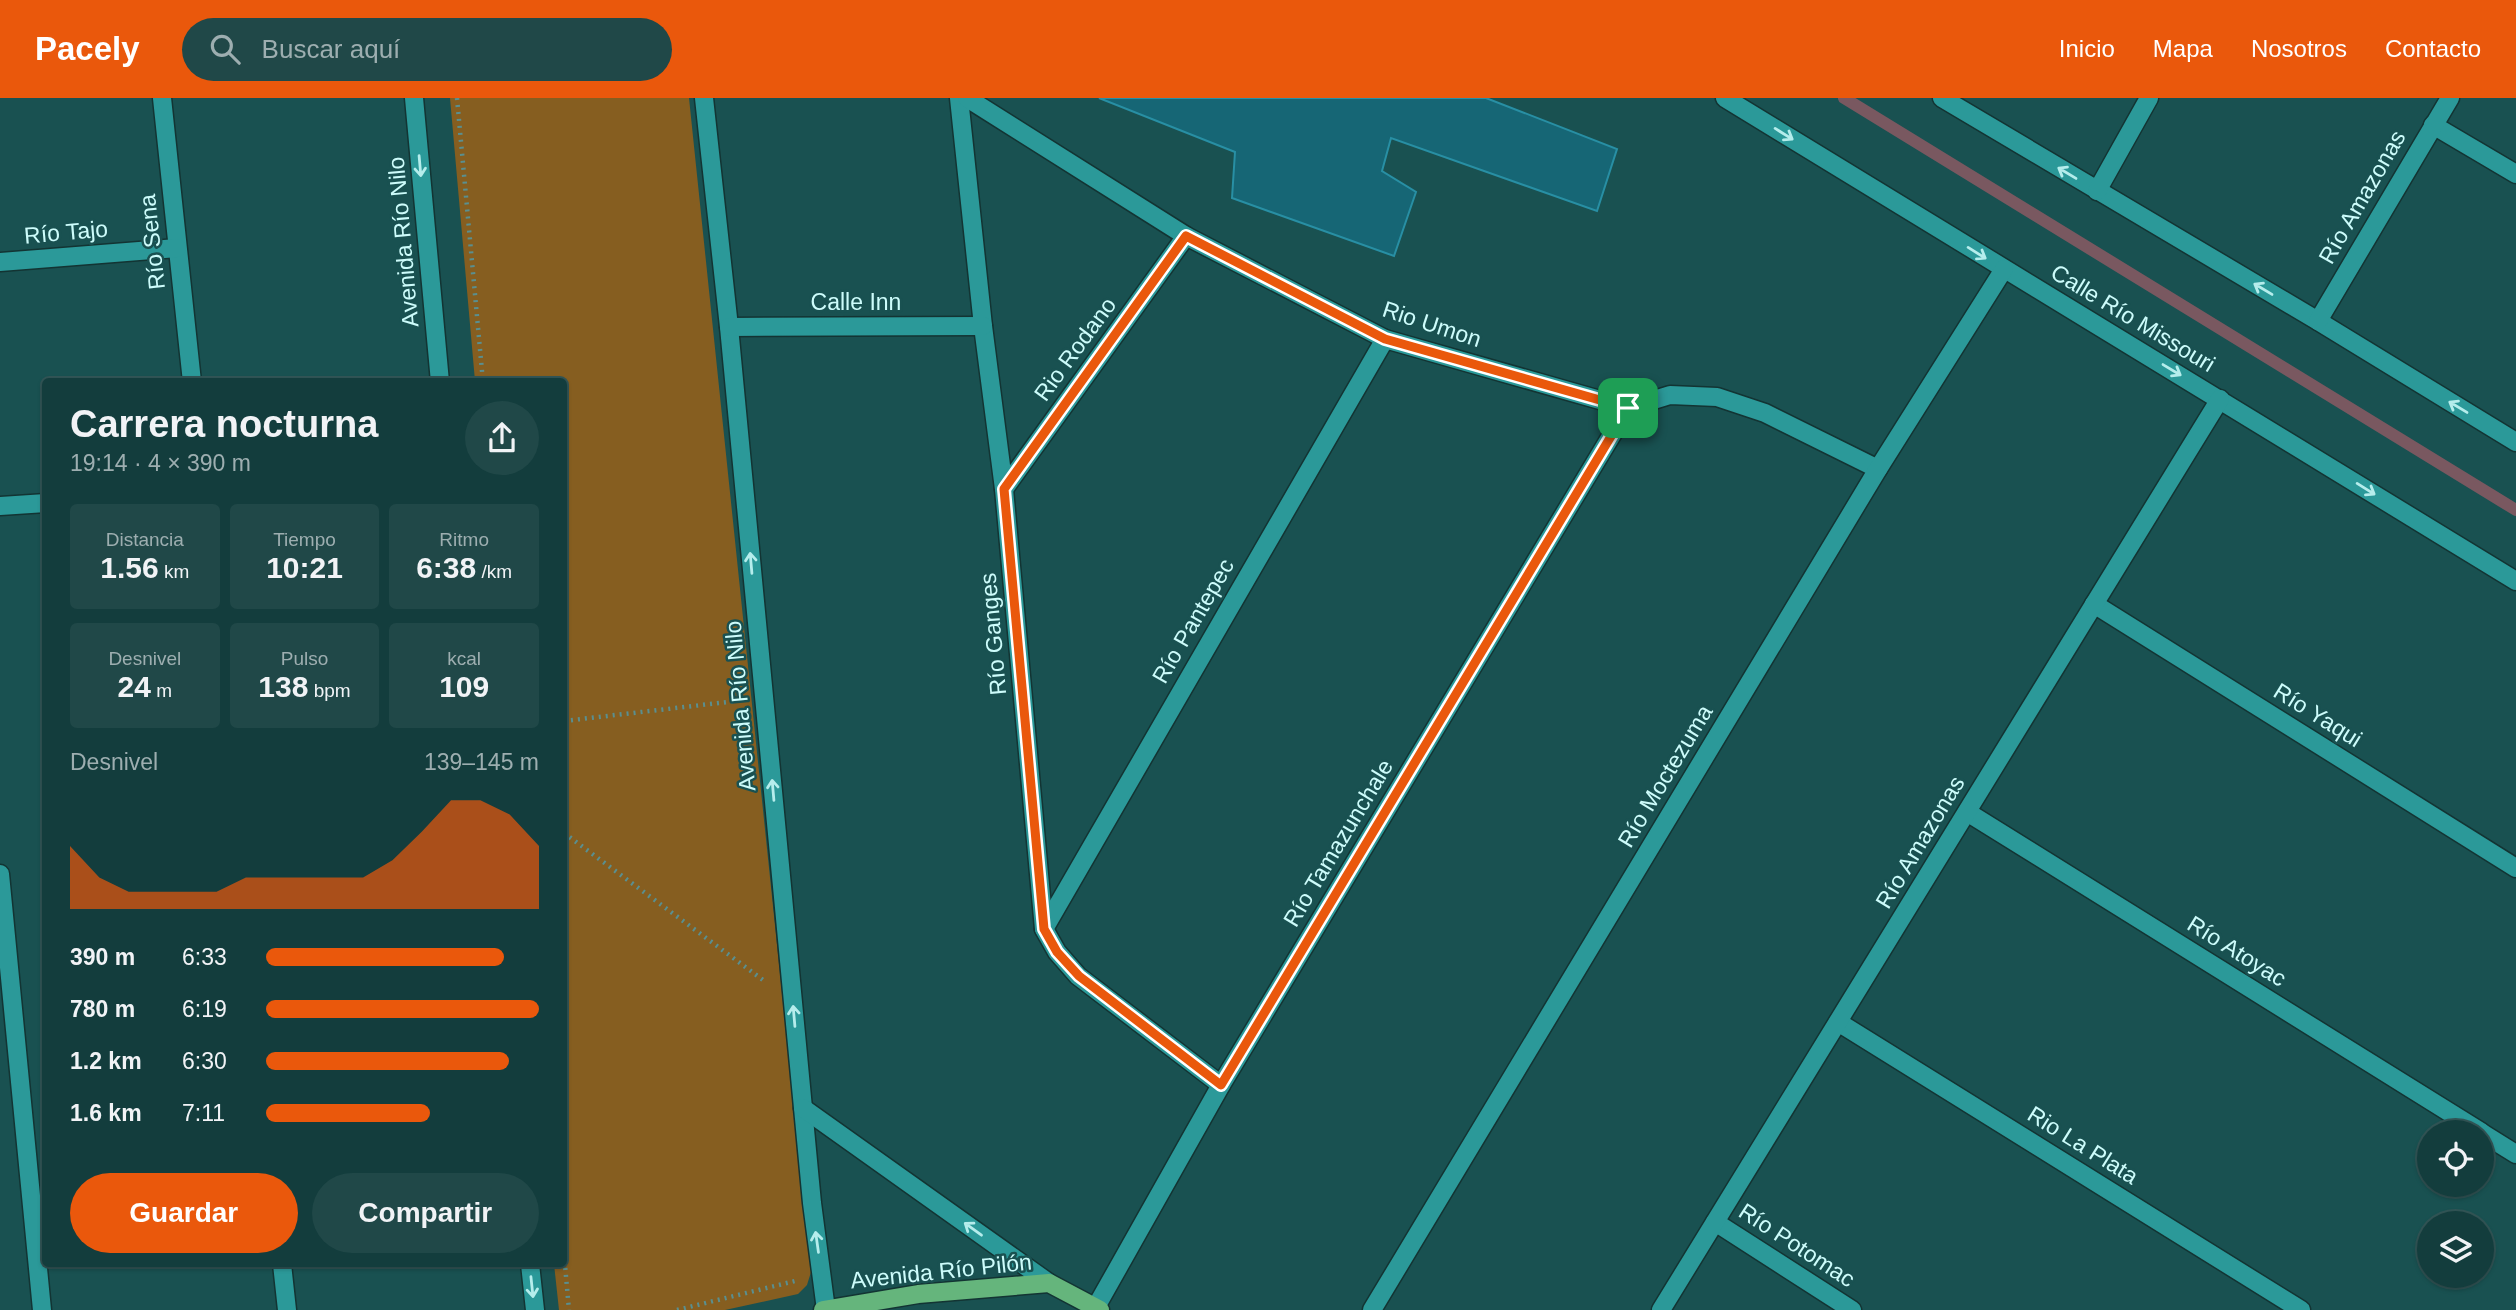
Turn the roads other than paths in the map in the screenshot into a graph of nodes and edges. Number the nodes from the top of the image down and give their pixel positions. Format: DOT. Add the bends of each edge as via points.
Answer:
graph roads {
  1 [pos="162,98"];
  2 [pos="414,98"];
  3 [pos="704,98"];
  4 [pos="960,98"];
  5 [pos="967,98"];
  6 [pos="1725,98"];
  7 [pos="1941,98"];
  8 [pos="2150,98"];
  9 [pos="2450,98"];
  10 [pos="2433,125"];
  11 [pos="2516,174"];
  12 [pos="2097,191"];
  13 [pos="1186,236"];
  14 [pos="177,248"];
  15 [pos="0,262"];
  16 [pos="2004,269"];
  17 [pos="2318,321"];
  18 [pos="983,326"];
  19 [pos="729,327"];
  20 [pos="1385,339"];
  21 [pos="191,378"];
  22 [pos="440,378"];
  23 [pos="2220,399"];
  24 [pos="1628,408"];
  25 [pos="2516,442"];
  26 [pos="1878,469"];
  27 [pos="1004,489"];
  28 [pos="42,503"];
  29 [pos="0,506"];
  30 [pos="2516,581"];
  31 [pos="2094,604"];
  32 [pos="1967,812"];
  33 [pos="2516,868"];
  34 [pos="0,874"];
  35 [pos="1044,929"];
  36 [pos="1838,1022"];
  37 [pos="1221,1085"];
  38 [pos="803,1108"];
  39 [pos="2460,1120"];
  40 [pos="2494,1141"];
  41 [pos="2516,1154"];
  42 [pos="1715,1222"];
  43 [pos="282,1267"];
  44 [pos="530,1267"];
  45 [pos="1049,1283"];
  46 [pos="1098,1309"];
  47 [pos="42,1310"];
  48 [pos="287,1310"];
  49 [pos="535,1310"];
  50 [pos="825,1310"];
  51 [pos="1372,1310"];
  52 [pos="1661,1310"];
  53 [pos="1852,1310"];
  54 [pos="2301,1310"];
  1 -- 14 [label="street, Río Sena"];
  2 -- 22 [label="street, Avenida Río Nilo, one-way"];
  3 -- 19 [label="street, Avenida Río Nilo"];
  4 -- 18 [label="street, Río Ganges"];
  5 -- 13 [label="street, Rio Umon"];
  6 -- 16 [label="street, Calle Río Missouri, one-way"];
  12 -- 7 [label="street, one-way"];
  8 -- 12 [label="street"];
  9 -- 10 [label="street, Río Amazonas"];
  10 -- 11 [label="street"];
  10 -- 17 [label="street, Río Amazonas"];
  17 -- 12 [label="street, one-way"];
  13 -- 20 [label="street, Rio Umon"];
  13 -- 27 [label="street, Rio Rodano"];
  14 -- 15 [label="street, Río Tajo"];
  14 -- 21 [label="street, Río Sena"];
  16 -- 23 [label="street, Calle Río Missouri, one-way"];
  16 -- 26 [label="street, Río Moctezuma"];
  25 -- 17 [label="street, one-way"];
  18 -- 19 [label="street, Calle Inn"];
  18 -- 27 [label="street, Río Ganges"];
  38 -- 19 [label="street, Avenida Río Nilo, one-way"];
  20 -- 24 [label="street, Rio Umon"];
  20 -- 35 [label="street, Río Pantepec"];
  23 -- 30 [label="street, Calle Río Missouri, one-way"];
  23 -- 31 [label="street, Río Amazonas"];
  24 -- 26 [label="street" via="1670,395 1717,397 1765,413"];
  24 -- 37 [label="street, Río Tamazunchale"];
  26 -- 51 [label="street, Río Moctezuma"];
  27 -- 35 [label="street, Río Ganges"];
  28 -- 29 [label="street"];
  31 -- 32 [label="street, Río Amazonas"];
  31 -- 33 [label="street, Río Yaqui"];
  32 -- 36 [label="street, Río Amazonas"];
  32 -- 39 [label="street, Río Atoyac"];
  34 -- 47 [label="street"];
  35 -- 37 [label="street, Río Ganges" via="1079,976"];
  36 -- 42 [label="street, Río Amazonas"];
  36 -- 54 [label="street, Rio La Plata"];
  37 -- 46 [label="street, Río Tamazunchale"];
  45 -- 38 [label="street, one-way"];
  50 -- 38 [label="street, Avenida Río Nilo, one-way"];
  40 -- 41 [label="street, Río Atoyac"];
  42 -- 52 [label="street, Río Amazonas"];
  42 -- 53 [label="street, Río Potomac"];
  43 -- 48 [label="street"];
  44 -- 49 [label="street, one-way"];
  45 -- 46 [label="main road, Avenida Río Pilón"];
  45 -- 50 [label="main road, Avenida Río Pilón" via="918,1294"];
}
